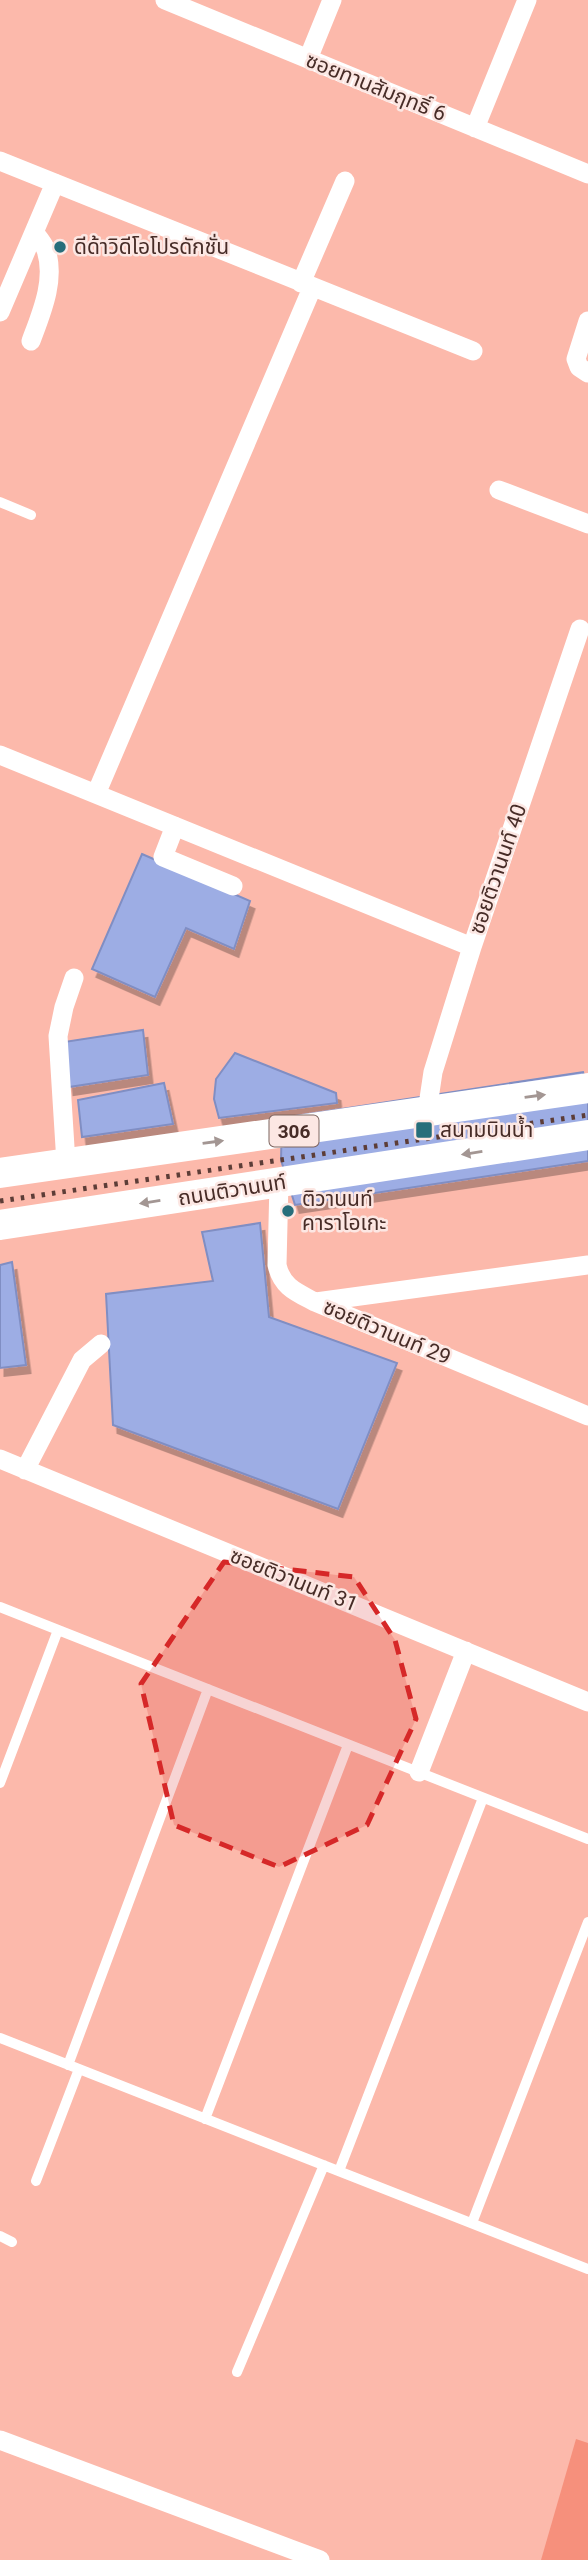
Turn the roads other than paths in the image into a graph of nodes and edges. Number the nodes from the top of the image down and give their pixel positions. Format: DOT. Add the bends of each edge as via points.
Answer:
graph roads {
  1 [pos="164,0"];
  2 [pos="332,0"];
  3 [pos="527,0"];
  4 [pos="308,59"];
  5 [pos="475,128"];
  6 [pos="0,161"];
  7 [pos="588,174"];
  8 [pos="345,181"];
  9 [pos="55,183"];
  10 [pos="34,232"];
  11 [pos="307,286"];
  12 [pos="0,312"];
  13 [pos="588,321"];
  14 [pos="31,341"];
  15 [pos="473,351"];
  16 [pos="588,373"];
  17 [pos="499,490"];
  18 [pos="0,502"];
  19 [pos="31,515"];
  20 [pos="588,524"];
  21 [pos="580,629"];
  22 [pos="0,755"];
  23 [pos="96,794"];
  24 [pos="175,826"];
  25 [pos="233,886"];
  26 [pos="472,947"];
  27 [pos="74,978"];
  28 [pos="588,1088"];
  29 [pos="427,1112"];
  30 [pos="588,1135"];
  31 [pos="66,1163"];
  32 [pos="0,1173"];
  33 [pos="279,1182"];
  34 [pos="0,1225"];
  35 [pos="588,1265"];
  36 [pos="315,1302"];
  37 [pos="100,1345"];
  38 [pos="588,1416"];
  39 [pos="0,1459"];
  40 [pos="25,1470"];
  41 [pos="0,1607"];
  42 [pos="58,1630"];
  43 [pos="466,1651"];
  44 [pos="208,1689"];
  45 [pos="588,1702"];
  46 [pos="348,1745"];
  47 [pos="419,1772"];
  48 [pos="0,1783"];
  49 [pos="483,1798"];
  50 [pos="588,1839"];
  51 [pos="588,1922"];
  52 [pos="0,2038"];
  53 [pos="68,2065"];
  54 [pos="79,2069"];
  55 [pos="205,2119"];
  56 [pos="324,2165"];
  57 [pos="340,2171"];
  58 [pos="36,2181"];
  59 [pos="472,2223"];
  60 [pos="0,2236"];
  61 [pos="12,2242"];
  62 [pos="588,2269"];
  63 [pos="237,2372"];
  64 [pos="0,2440"];
  65 [pos="320,2560"];
  1 -- 4 [label="street, ซอยทานสัมฤทธิ์ 6"];
  2 -- 4 [label="street"];
  3 -- 5 [label="street"];
  4 -- 5 [label="street, ซอยทานสัมฤทธิ์ 6"];
  5 -- 7 [label="street, ซอยทานสัมฤทธิ์ 6"];
  6 -- 9 [label="street"];
  8 -- 11 [label="street"];
  9 -- 10 [label="street"];
  9 -- 11 [label="street"];
  10 -- 12 [label="street"];
  10 -- 14 [label="street" via="46,250 48,274 46,301"];
  11 -- 15 [label="street"];
  11 -- 23 [label="street"];
  13 -- 16 [label="street" via="576,359"];
  17 -- 20 [label="street"];
  18 -- 19 [label="lane"];
  21 -- 26 [label="street, ซอยติวานนท์ 40"];
  22 -- 23 [label="street"];
  23 -- 24 [label="street"];
  24 -- 25 [label="street" via="163,857"];
  24 -- 26 [label="street"];
  26 -- 29 [label="street, ซอยติวานนท์ 40" via="433,1072"];
  27 -- 31 [label="street" via="58,1036"];
  29 -- 28 [label="main road, 306, one-way"];
  31 -- 29 [label="main road, 306, one-way"];
  30 -- 33 [label="main road, ถนนติวานนท์ / 306, one-way"];
  31 -- 32 [label="main road, 306"];
  33 -- 34 [label="main road, ถนนติวานนท์ / 306, one-way"];
  33 -- 36 [label="street, ซอยติวานนท์ 29" via="279,1276 286,1287"];
  35 -- 36 [label="street"];
  36 -- 38 [label="street, ซอยติวานนท์ 29"];
  37 -- 40 [label="street" via="82,1360"];
  39 -- 40 [label="street, ซอยติวานนท์ 31"];
  40 -- 43 [label="street, ซอยติวานนท์ 31"];
  41 -- 42 [label="lane"];
  42 -- 44 [label="lane"];
  42 -- 48 [label="lane"];
  43 -- 45 [label="street, ซอยติวานนท์ 31"];
  43 -- 47 [label="street"];
  44 -- 46 [label="lane"];
  44 -- 53 [label="lane"];
  46 -- 47 [label="lane"];
  46 -- 55 [label="lane"];
  47 -- 49 [label="lane"];
  49 -- 50 [label="lane"];
  49 -- 57 [label="lane"];
  51 -- 59 [label="lane"];
  52 -- 53 [label="lane"];
  53 -- 54 [label="lane"];
  54 -- 55 [label="lane"];
  54 -- 58 [label="lane"];
  55 -- 56 [label="lane"];
  56 -- 57 [label="lane"];
  56 -- 63 [label="lane"];
  57 -- 59 [label="lane"];
  59 -- 62 [label="lane"];
  60 -- 61 [label="lane"];
  64 -- 65 [label="street"];
}
